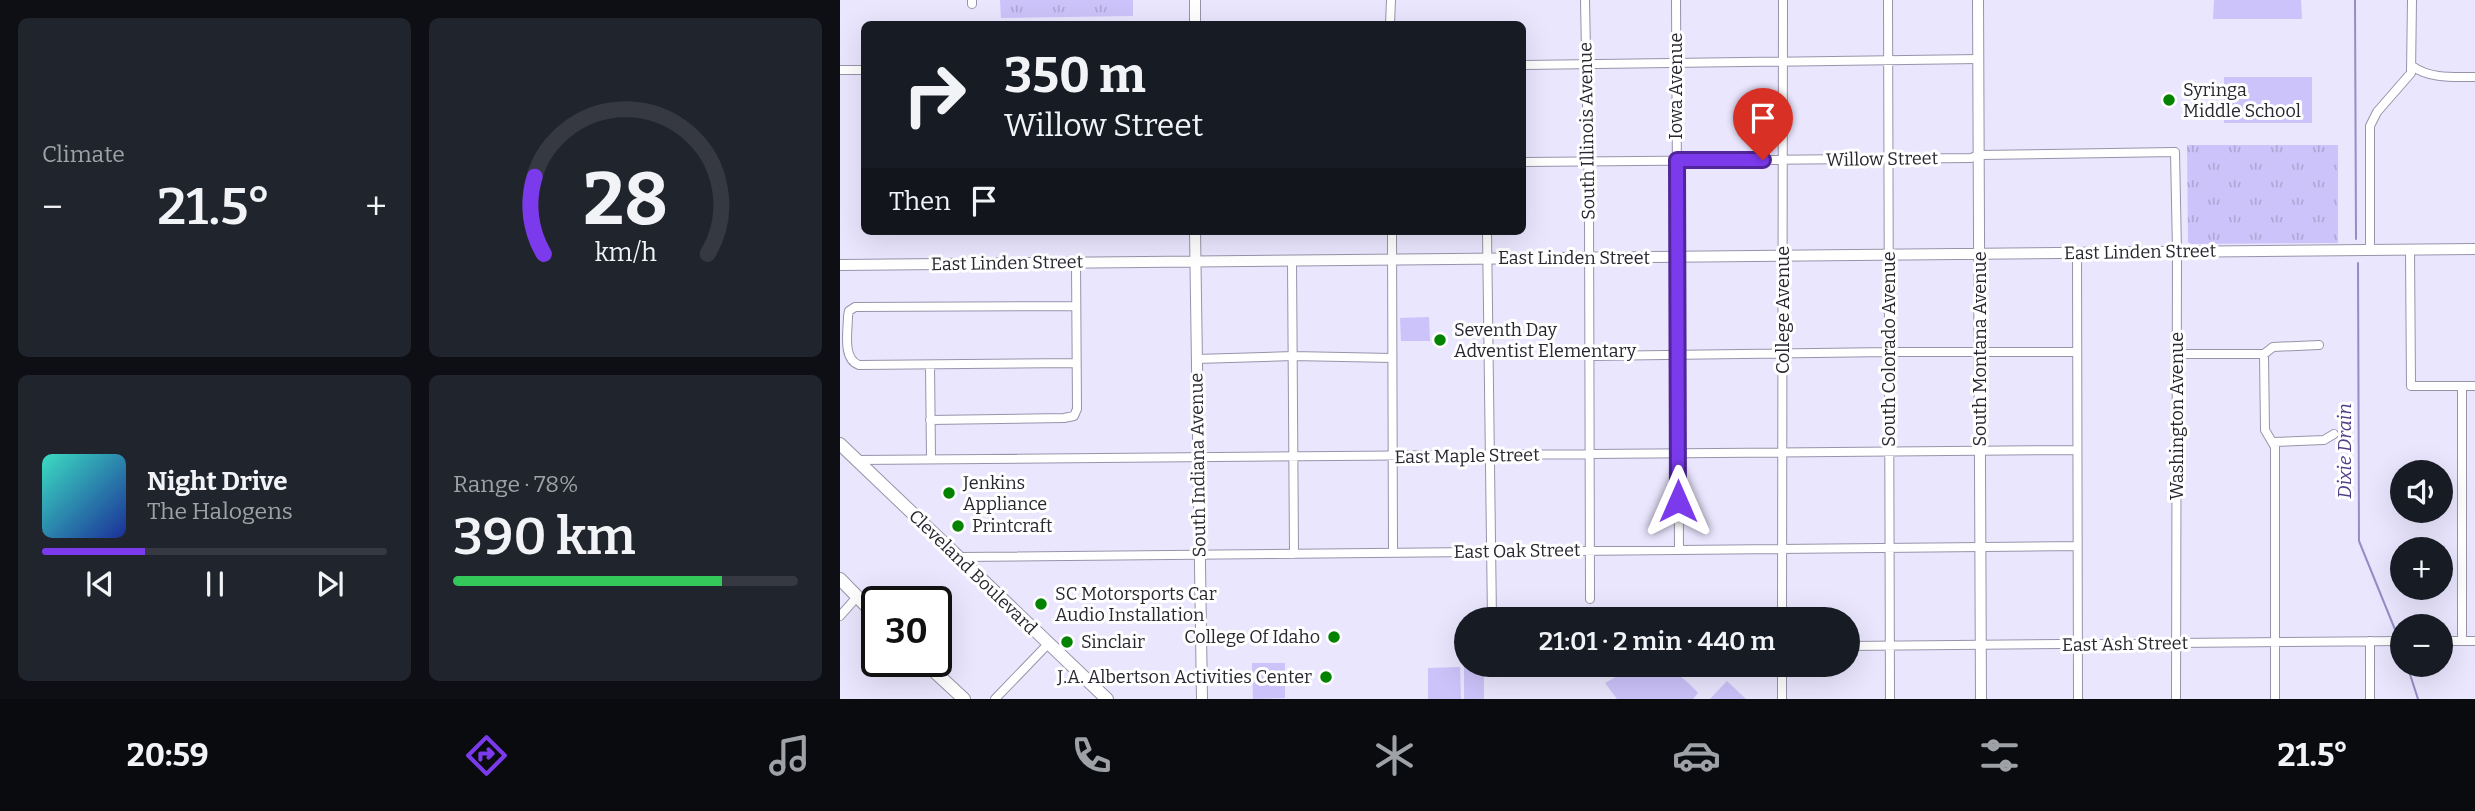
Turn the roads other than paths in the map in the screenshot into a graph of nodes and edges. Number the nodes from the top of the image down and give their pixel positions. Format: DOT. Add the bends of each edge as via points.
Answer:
graph roads {
  1 [pos="1195,0"];
  2 [pos="1391,0"];
  3 [pos="1585,0"];
  4 [pos="1676,0"];
  5 [pos="1783,0"];
  6 [pos="1888,0"];
  7 [pos="1978,0"];
  8 [pos="2412,0"];
  9 [pos="1195,21"];
  10 [pos="1391,21"];
  11 [pos="1979,59"];
  12 [pos="1888,60"];
  13 [pos="1783,62"];
  14 [pos="1676,63"];
  15 [pos="1586,64"];
  16 [pos="1526,65"];
  17 [pos="2412,66"];
  18 [pos="840,70"];
  19 [pos="861,70"];
  20 [pos="2475,77"];
  21 [pos="2157,152"];
  22 [pos="1979,155"];
  23 [pos="1889,159"];
  24 [pos="1677,160"];
  25 [pos="1783,160"];
  26 [pos="1526,162"];
  27 [pos="1588,162"];
  28 [pos="1195,235"];
  29 [pos="1392,235"];
  30 [pos="1487,235"];
  31 [pos="2475,249"];
  32 [pos="2370,250"];
  33 [pos="2410,250"];
  34 [pos="2178,251"];
  35 [pos="1979,253"];
  36 [pos="2077,253"];
  37 [pos="1889,255"];
  38 [pos="1783,256"];
  39 [pos="1676,257"];
  40 [pos="1589,258"];
  41 [pos="1487,259"];
  42 [pos="1393,260"];
  43 [pos="1292,261"];
  44 [pos="1196,262"];
  45 [pos="1076,263"];
  46 [pos="840,265"];
  47 [pos="1076,306"];
  48 [pos="2319,345"];
  49 [pos="1980,351"];
  50 [pos="1889,352"];
  51 [pos="2077,352"];
  52 [pos="2265,352"];
  53 [pos="1783,354"];
  54 [pos="2177,354"];
  55 [pos="1293,356"];
  56 [pos="1590,356"];
  57 [pos="1677,356"];
  58 [pos="1392,358"];
  59 [pos="1196,359"];
  60 [pos="1076,363"];
  61 [pos="930,365"];
  62 [pos="2462,386"];
  63 [pos="2475,386"];
  64 [pos="930,420"];
  65 [pos="2334,434"];
  66 [pos="2273,442"];
  67 [pos="840,444"];
  68 [pos="2077,450"];
  69 [pos="1980,451"];
  70 [pos="1889,452"];
  71 [pos="1783,453"];
  72 [pos="1590,454"];
  73 [pos="1677,454"];
  74 [pos="1489,455"];
  75 [pos="1392,456"];
  76 [pos="1198,457"];
  77 [pos="1294,457"];
  78 [pos="931,458"];
  79 [pos="857,460"];
  80 [pos="2077,546"];
  81 [pos="1980,547"];
  82 [pos="1889,548"];
  83 [pos="1783,549"];
  84 [pos="1679,550"];
  85 [pos="1590,551"];
  86 [pos="1490,552"];
  87 [pos="1393,553"];
  88 [pos="1294,554"];
  89 [pos="1200,555"];
  90 [pos="957,557"];
  91 [pos="840,579"];
  92 [pos="856,598"];
  93 [pos="1590,599"];
  94 [pos="861,603"];
  95 [pos="1492,607"];
  96 [pos="1782,607"];
  97 [pos="840,616"];
  98 [pos="2453,640"];
  99 [pos="2462,640"];
  100 [pos="2475,640"];
  101 [pos="2370,641"];
  102 [pos="2390,641"];
  103 [pos="2276,642"];
  104 [pos="2176,644"];
  105 [pos="1048,645"];
  106 [pos="1981,645"];
  107 [pos="2078,645"];
  108 [pos="1860,646"];
  109 [pos="1890,646"];
  110 [pos="940,677"];
  111 [pos="1782,677"];
  112 [pos="964,699"];
  113 [pos="995,699"];
  114 [pos="1107,699"];
  115 [pos="1202,699"];
  116 [pos="1783,699"];
  117 [pos="1890,699"];
  118 [pos="1981,699"];
  119 [pos="2078,699"];
  120 [pos="2176,699"];
  121 [pos="2276,699"];
  122 [pos="2370,699"];
  1 -- 9 [label="main road"];
  2 -- 10 [label="street"];
  3 -- 15 [label="street, South Illinois Avenue"];
  4 -- 14 [label="street, Iowa Avenue"];
  5 -- 13 [label="street, College Avenue"];
  6 -- 12 [label="street, South Colorado Avenue"];
  7 -- 11 [label="main road, South Montana Avenue"];
  8 -- 17 [label="street"];
  11 -- 12 [label="street"];
  11 -- 22 [label="main road, South Montana Avenue"];
  12 -- 13 [label="street"];
  12 -- 23 [label="street, South Colorado Avenue"];
  13 -- 14 [label="street"];
  13 -- 25 [label="street, College Avenue"];
  14 -- 15 [label="street"];
  14 -- 24 [label="street, Iowa Avenue"];
  15 -- 16 [label="street"];
  15 -- 27 [label="street, South Illinois Avenue"];
  17 -- 20 [label="street" via="2422,73"];
  17 -- 32 [label="street" via="2370,126"];
  18 -- 19 [label="street"];
  21 -- 22 [label="street, Willow Street"];
  21 -- 34 [label="street, Washington Avenue" via="2175,152"];
  22 -- 23 [label="street, Willow Street"];
  22 -- 35 [label="main road, South Montana Avenue"];
  23 -- 25 [label="street, Willow Street"];
  23 -- 37 [label="street, South Colorado Avenue"];
  24 -- 25 [label="street, Willow Street"];
  24 -- 27 [label="street, Willow Street"];
  24 -- 39 [label="street, Iowa Avenue"];
  25 -- 38 [label="street, College Avenue"];
  26 -- 27 [label="street, Willow Street"];
  27 -- 40 [label="street, South Illinois Avenue"];
  28 -- 44 [label="main road, South Indiana Avenue"];
  29 -- 42 [label="street"];
  30 -- 41 [label="street"];
  31 -- 33 [label="main road, East Linden Street"];
  32 -- 33 [label="main road, East Linden Street"];
  32 -- 34 [label="main road, East Linden Street"];
  33 -- 62 [label="street" via="2410,386"];
  34 -- 36 [label="main road, East Linden Street"];
  34 -- 54 [label="street, Washington Avenue"];
  35 -- 36 [label="main road, East Linden Street"];
  35 -- 37 [label="main road, East Linden Street"];
  35 -- 49 [label="main road, South Montana Avenue"];
  36 -- 51 [label="street"];
  37 -- 38 [label="main road, East Linden Street"];
  37 -- 50 [label="street, South Colorado Avenue"];
  38 -- 39 [label="main road, East Linden Street"];
  38 -- 53 [label="street, College Avenue"];
  39 -- 40 [label="main road, East Linden Street"];
  39 -- 57 [label="street, Iowa Avenue"];
  40 -- 41 [label="main road, East Linden Street"];
  40 -- 56 [label="street, South Illinois Avenue"];
  41 -- 42 [label="main road, East Linden Street"];
  41 -- 74 [label="street"];
  42 -- 43 [label="main road, East Linden Street"];
  42 -- 58 [label="street"];
  43 -- 44 [label="main road, East Linden Street"];
  43 -- 55 [label="street"];
  44 -- 45 [label="main road, East Linden Street"];
  44 -- 59 [label="main road, South Indiana Avenue"];
  45 -- 46 [label="main road, East Linden Street"];
  45 -- 47 [label="street"];
  47 -- 60 [label="street"];
  47 -- 61 [label="street" via="855,307 849,311 848,356 852,362"];
  48 -- 52 [label="street" via="2273,347"];
  49 -- 50 [label="street"];
  49 -- 51 [label="street"];
  49 -- 69 [label="main road, South Montana Avenue"];
  50 -- 53 [label="street"];
  50 -- 70 [label="street, South Colorado Avenue"];
  51 -- 68 [label="street"];
  52 -- 54 [label="street"];
  52 -- 66 [label="street" via="2265,430"];
  53 -- 57 [label="street"];
  53 -- 71 [label="street, College Avenue"];
  54 -- 104 [label="street, Washington Avenue"];
  55 -- 58 [label="street"];
  55 -- 59 [label="street"];
  55 -- 77 [label="street"];
  56 -- 57 [label="street"];
  56 -- 72 [label="street, South Illinois Avenue"];
  57 -- 73 [label="street, Iowa Avenue"];
  58 -- 75 [label="street"];
  59 -- 76 [label="main road, South Indiana Avenue"];
  60 -- 61 [label="street"];
  60 -- 64 [label="street" via="1077,409 1071,417"];
  61 -- 64 [label="street"];
  62 -- 63 [label="street"];
  62 -- 99 [label="street"];
  64 -- 78 [label="street"];
  65 -- 66 [label="street" via="2324,440"];
  66 -- 103 [label="street"];
  67 -- 79 [label="main road, Cleveland Boulevard"];
  68 -- 69 [label="street, East Maple Street"];
  68 -- 80 [label="street"];
  69 -- 70 [label="street, East Maple Street"];
  69 -- 81 [label="main road, South Montana Avenue"];
  70 -- 71 [label="street, East Maple Street"];
  70 -- 82 [label="street, South Colorado Avenue"];
  71 -- 73 [label="street, East Maple Street"];
  71 -- 83 [label="street, College Avenue"];
  72 -- 73 [label="street, East Maple Street"];
  72 -- 74 [label="street, East Maple Street"];
  72 -- 85 [label="street, South Illinois Avenue"];
  73 -- 84 [label="street, Iowa Avenue"];
  74 -- 75 [label="street, East Maple Street"];
  74 -- 86 [label="street"];
  75 -- 77 [label="street, East Maple Street"];
  75 -- 87 [label="street"];
  76 -- 77 [label="street, East Maple Street"];
  76 -- 78 [label="street, East Maple Street"];
  76 -- 89 [label="main road, South Indiana Avenue"];
  77 -- 88 [label="street"];
  78 -- 79 [label="street, East Maple Street"];
  79 -- 90 [label="main road, Cleveland Boulevard"];
  80 -- 81 [label="street, East Oak Street"];
  80 -- 107 [label="street"];
  81 -- 82 [label="street, East Oak Street"];
  81 -- 106 [label="main road, South Montana Avenue"];
  82 -- 83 [label="street, East Oak Street"];
  82 -- 109 [label="street, South Colorado Avenue"];
  83 -- 84 [label="street, East Oak Street"];
  83 -- 96 [label="street, College Avenue"];
  84 -- 85 [label="street, East Oak Street"];
  85 -- 86 [label="street, East Oak Street"];
  85 -- 93 [label="street, South Illinois Avenue"];
  86 -- 87 [label="street, East Oak Street"];
  86 -- 95 [label="street"];
  87 -- 88 [label="street, East Oak Street"];
  88 -- 89 [label="street, East Oak Street"];
  89 -- 90 [label="street, East Oak Street"];
  89 -- 115 [label="main road, South Indiana Avenue"];
  90 -- 105 [label="main road, Cleveland Boulevard"];
  91 -- 92 [label="main road"];
  92 -- 94 [label="main road"];
  92 -- 97 [label="street"];
  98 -- 99 [label="street"];
  99 -- 100 [label="street"];
  101 -- 102 [label="street, East Ash Street"];
  101 -- 103 [label="street, East Ash Street"];
  101 -- 122 [label="street"];
  103 -- 104 [label="street, East Ash Street"];
  103 -- 121 [label="street"];
  104 -- 107 [label="street, East Ash Street"];
  104 -- 120 [label="street, Washington Avenue"];
  105 -- 113 [label="street"];
  105 -- 114 [label="main road, Cleveland Boulevard"];
  106 -- 107 [label="street, East Ash Street"];
  106 -- 109 [label="street, East Ash Street"];
  106 -- 118 [label="main road, South Montana Avenue"];
  107 -- 119 [label="street"];
  108 -- 109 [label="street, East Ash Street"];
  109 -- 117 [label="street, South Colorado Avenue"];
  110 -- 112 [label="main road"];
  111 -- 116 [label="street"];
}
